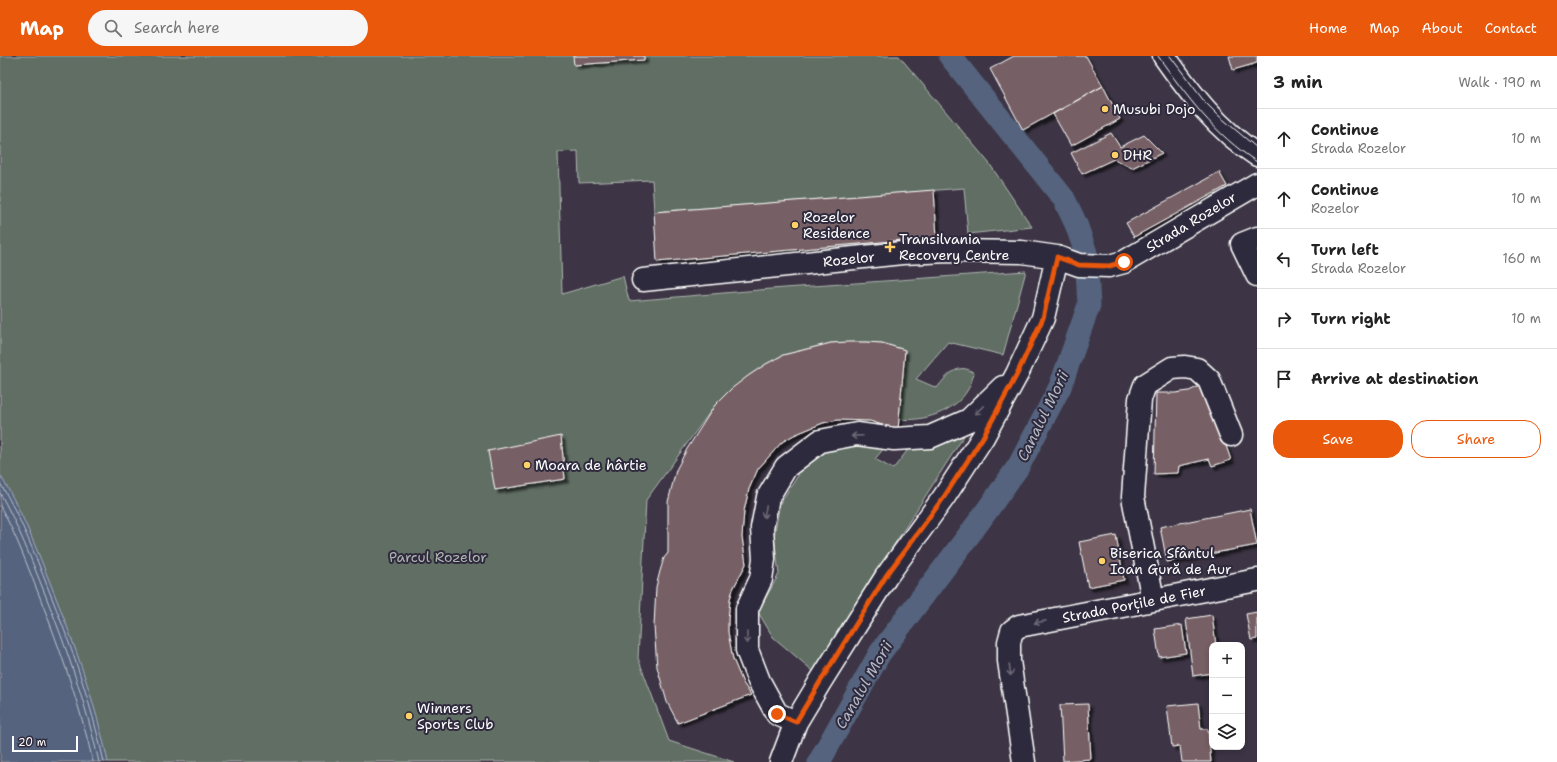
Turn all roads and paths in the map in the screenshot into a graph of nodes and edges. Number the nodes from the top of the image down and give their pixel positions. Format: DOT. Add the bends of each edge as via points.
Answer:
graph roads {
  1 [pos="1164,56"];
  2 [pos="1257,155"];
  3 [pos="1257,184"];
  4 [pos="1257,238"];
  5 [pos="1057,257"];
  6 [pos="1079,265"];
  7 [pos="1257,275"];
  8 [pos="643,280"];
  9 [pos="1017,374"];
  10 [pos="1231,435"];
  11 [pos="1257,580"];
  12 [pos="1153,600"];
  13 [pos="796,722"];
  14 [pos="781,762"];
  15 [pos="1024,762"];
  1 -- 2 [label="street" via="1210,115"];
  3 -- 6 [label="street, Strada Rozelor" via="1124,262 1109,266"];
  4 -- 7 [label="street" via="1242,244"];
  5 -- 6 [label="street, Rozelor"];
  5 -- 8 [label="street, Rozelor" via="1007,250 909,253"];
  5 -- 9 [label="street" via="1043,318"];
  9 -- 13 [label="street" via="983,437 944,497 886,576"];
  9 -- 13 [label="street, one-way" via="969,420 930,437 894,439 857,434 820,441 786,467 768,497 762,528 762,572 747,609 747,650 759,681 777,714"];
  10 -- 12 [label="street" via="1210,380 1197,369 1185,366 1172,368 1145,385 1140,399 1133,497"];
  11 -- 12 [label="street, Strada Porțile de Fier"];
  12 -- 15 [label="street, Strada Porțile de Fier, one-way" via="1019,626 1012,631 1009,661"];
  13 -- 14 [label="street"];
}
